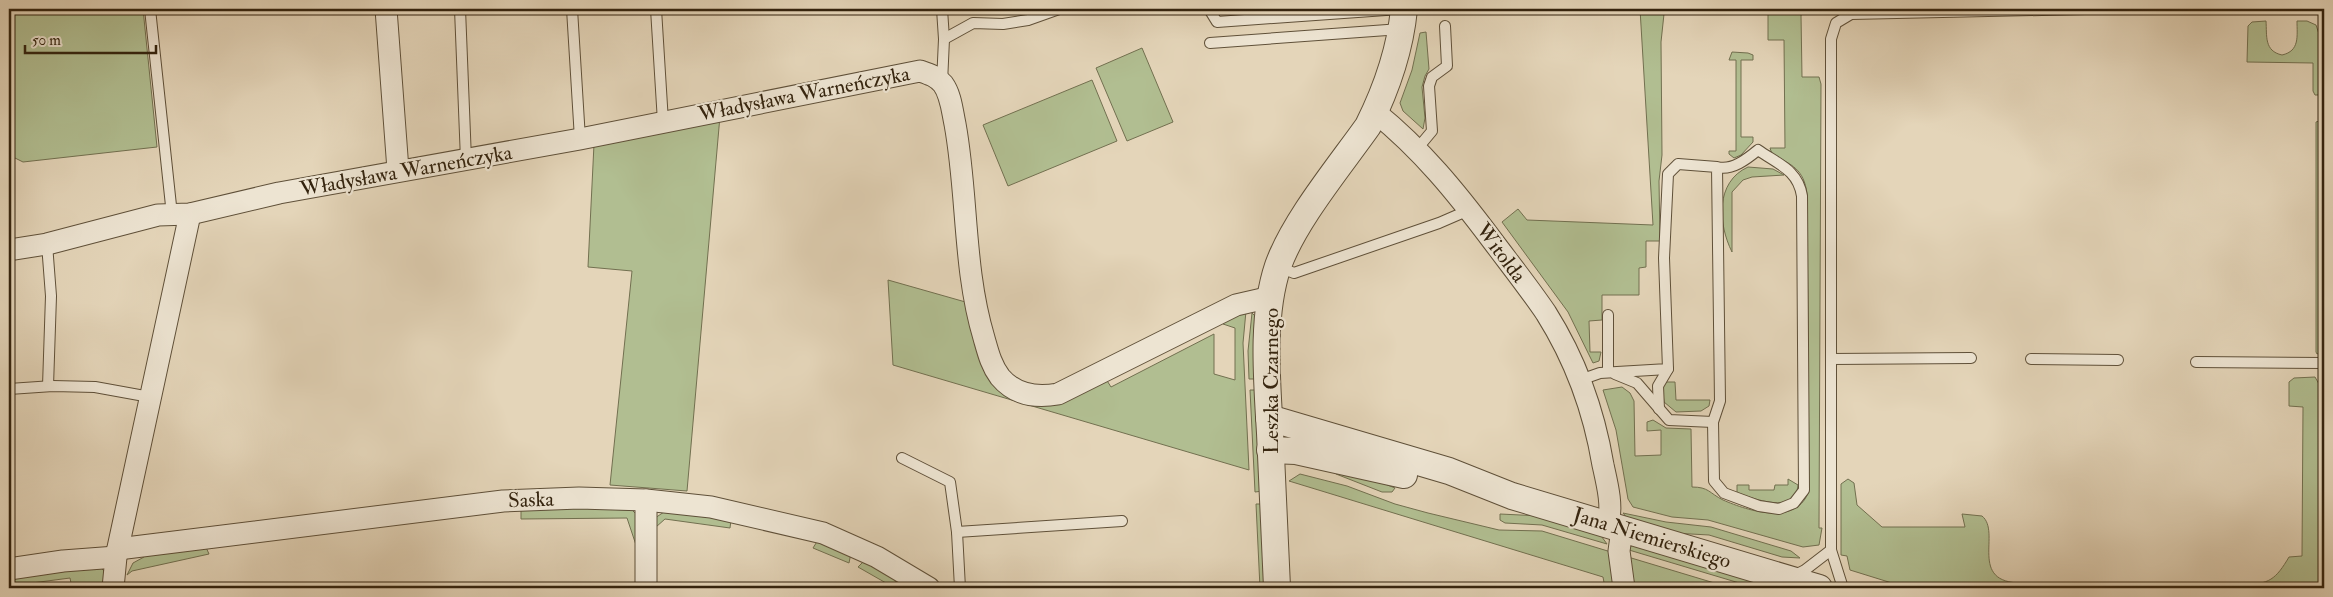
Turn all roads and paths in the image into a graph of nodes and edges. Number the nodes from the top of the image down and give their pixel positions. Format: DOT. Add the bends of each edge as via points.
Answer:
graph roads {
  1 [pos="150,9"];
  2 [pos="386,9"];
  3 [pos="460,9"];
  4 [pos="572,9"];
  5 [pos="656,9"];
  6 [pos="942,9"];
  7 [pos="1058,9"];
  8 [pos="1210,9"];
  9 [pos="2085,9"];
  10 [pos="1402,16"];
  11 [pos="1445,26"];
  12 [pos="944,40"];
  13 [pos="1210,43"];
  14 [pos="942,84"];
  15 [pos="1375,112"];
  16 [pos="663,122"];
  17 [pos="580,139"];
  18 [pos="1417,149"];
  19 [pos="466,160"];
  20 [pos="1717,167"];
  21 [pos="398,170"];
  22 [pos="1469,210"];
  23 [pos="181,214"];
  24 [pos="47,244"];
  25 [pos="9,250"];
  26 [pos="1278,267"];
  27 [pos="1271,297"];
  28 [pos="1608,315"];
  29 [pos="1971,358"];
  30 [pos="1831,359"];
  31 [pos="2031,359"];
  32 [pos="2118,360"];
  33 [pos="2196,362"];
  34 [pos="2324,363"];
  35 [pos="1668,369"];
  36 [pos="1608,372"];
  37 [pos="1580,380"];
  38 [pos="48,386"];
  39 [pos="9,389"];
  40 [pos="150,397"];
  41 [pos="1659,409"];
  42 [pos="1269,418"];
  43 [pos="1713,422"];
  44 [pos="1270,450"];
  45 [pos="902,458"];
  46 [pos="1512,496"];
  47 [pos="646,500"];
  48 [pos="1122,521"];
  49 [pos="1615,527"];
  50 [pos="957,532"];
  51 [pos="1831,550"];
  52 [pos="117,553"];
  53 [pos="9,569"];
  54 [pos="1776,578"];
  55 [pos="113,588"];
  56 [pos="646,588"];
  57 [pos="929,588"];
  58 [pos="960,588"];
  59 [pos="1277,588"];
  60 [pos="1624,588"];
  61 [pos="1819,588"];
  62 [pos="1843,588"];
  1 -- 23 [label="lane"];
  2 -- 21 [label="street"];
  3 -- 19 [label="lane"];
  4 -- 17 [label="lane"];
  5 -- 16 [label="lane"];
  6 -- 12 [label="lane"];
  7 -- 12 [label="lane" via="1028,20 1003,24 974,23"];
  8 -- 10 [label="lane" via="1217,22"];
  9 -- 30 [label="lane" via="1851,14 1836,23 1831,39"];
  10 -- 13 [label="lane"];
  10 -- 15 [label="street" via="1393,68"];
  11 -- 18 [label="lane" via="1447,66 1432,77 1429,86 1433,98 1432,131"];
  12 -- 14 [label="lane"];
  14 -- 16 [label="street, Władysława Warneńczyka" via="920,71"];
  14 -- 27 [label="street, Władysława Warneńczyka" via="949,96 959,148 964,223 976,314 991,362 999,376 1016,390 1042,397 1058,394 1236,305"];
  15 -- 18 [label="street, Witolda"];
  15 -- 26 [label="street, Leszka Czarnego" via="1294,233"];
  16 -- 17 [label="street, Władysława Warneńczyka"];
  17 -- 19 [label="street, Władysława Warneńczyka"];
  18 -- 22 [label="street, Witolda"];
  19 -- 21 [label="street, Władysława Warneńczyka"];
  20 -- 35 [label="lane" via="1678,164 1668,174 1664,258"];
  20 -- 43 [label="lane" via="1720,401"];
  20 -- 43 [label="lane" via="1735,165 1758,150 1794,174 1800,185 1804,490 1800,498 1779,509 1759,506 1724,493 1714,481"];
  21 -- 23 [label="street, Władysława Warneńczyka"];
  22 -- 26 [label="lane" via="1294,273"];
  22 -- 37 [label="street, Witolda" via="1545,312"];
  23 -- 24 [label="street, Władysława Warneńczyka" via="158,215"];
  23 -- 40 [label="street"];
  24 -- 25 [label="street, Władysława Warneńczyka"];
  24 -- 38 [label="lane" via="51,296"];
  26 -- 27 [label="street, Leszka Czarnego"];
  27 -- 42 [label="street, Leszka Czarnego" via="1267,349"];
  28 -- 36 [label="lane"];
  29 -- 30 [label="lane"];
  30 -- 51 [label="lane"];
  31 -- 32 [label="lane"];
  33 -- 34 [label="lane"];
  35 -- 36 [label="lane"];
  35 -- 41 [label="lane" via="1658,386"];
  36 -- 37 [label="lane"];
  36 -- 41 [label="lane" via="1637,383"];
  37 -- 49 [label="street, Witolda" via="1597,433 1610,515"];
  38 -- 39 [label="lane"];
  38 -- 40 [label="lane" via="95,387"];
  40 -- 52 [label="street"];
  41 -- 43 [label="lane" via="1669,420"];
  42 -- 44 [label="street, Leszka Czarnego"];
  42 -- 46 [label="street, Jana Niemierskiego" via="1449,471"];
  44 -- 46 [label="street, Jana Niemierskiego" via="1296,451"];
  44 -- 59 [label="street, Leszka Czarnego"];
  45 -- 50 [label="lane" via="950,482"];
  46 -- 49 [label="street, Jana Niemierskiego"];
  47 -- 52 [label="street, Saska" via="503,501"];
  47 -- 56 [label="street"];
  47 -- 57 [label="street, Saska" via="711,507 823,533 877,557"];
  48 -- 50 [label="lane"];
  49 -- 54 [label="street, Jana Niemierskiego"];
  49 -- 60 [label="street, Witolda"];
  50 -- 58 [label="lane"];
  51 -- 54 [label="lane" via="1805,570"];
  51 -- 62 [label="lane"];
  52 -- 53 [label="street, Saska"];
  52 -- 55 [label="street"];
  54 -- 61 [label="street, Jana Niemierskiego"];
}
